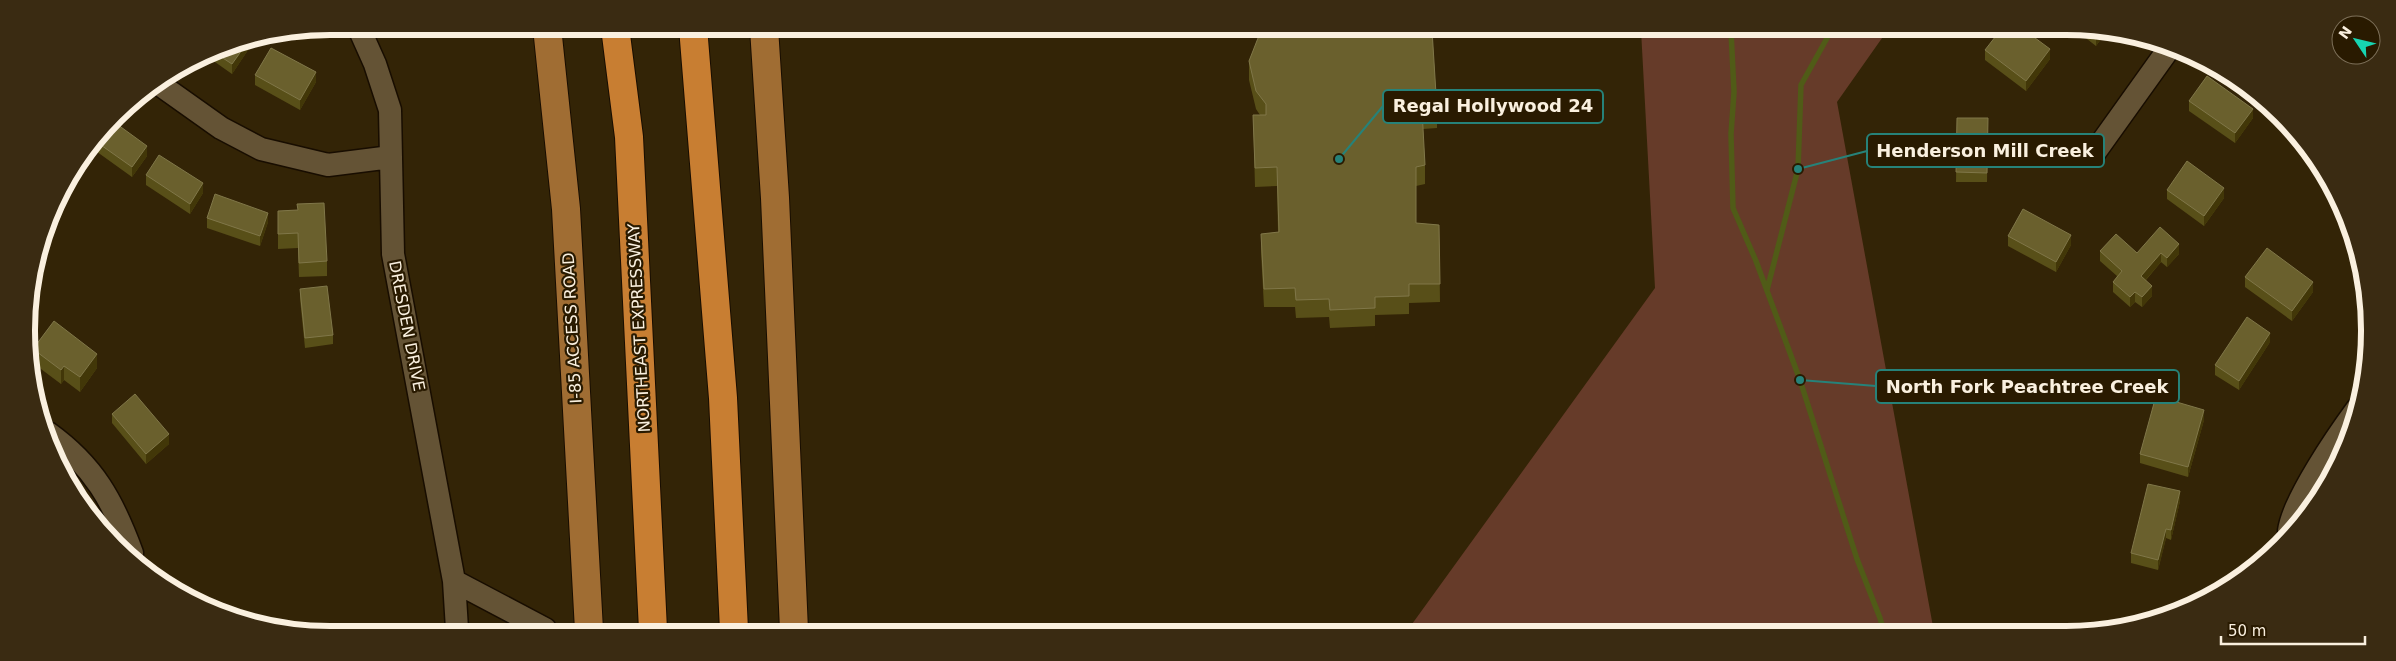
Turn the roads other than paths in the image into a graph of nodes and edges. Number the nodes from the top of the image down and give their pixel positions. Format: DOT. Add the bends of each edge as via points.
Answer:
graph roads {
  1 [pos="362,35"];
  2 [pos="548,35"];
  3 [pos="616,35"];
  4 [pos="694,35"];
  5 [pos="764,35"];
  6 [pos="2166,53"];
  7 [pos="163,87"];
  8 [pos="2095,152"];
  9 [pos="391,157"];
  10 [pos="2345,425"];
  11 [pos="55,439"];
  12 [pos="2293,519"];
  13 [pos="130,547"];
  14 [pos="454,581"];
  15 [pos="457,626"];
  16 [pos="539,626"];
  17 [pos="588,626"];
  18 [pos="653,626"];
  19 [pos="734,626"];
  20 [pos="794,626"];
  1 -- 9 [label="street, DRESDEN DRIVE" via="390,110"];
  2 -- 17 [label="main road, I-85 ACCESS ROAD" via="566,209"];
  3 -- 18 [label="highway, NORTHEAST EXPRESSWAY" via="629,138"];
  4 -- 19 [label="highway" via="723,398"];
  5 -- 20 [label="main road" via="776,215"];
  6 -- 8 [label="street"];
  7 -- 9 [label="street" via="221,128 261,149 328,165"];
  9 -- 14 [label="street, DRESDEN DRIVE" via="393,254"];
  10 -- 12 [label="street"];
  11 -- 13 [label="street" via="93,474 116,510"];
  14 -- 15 [label="street, DRESDEN DRIVE"];
  14 -- 16 [label="street"];
}
